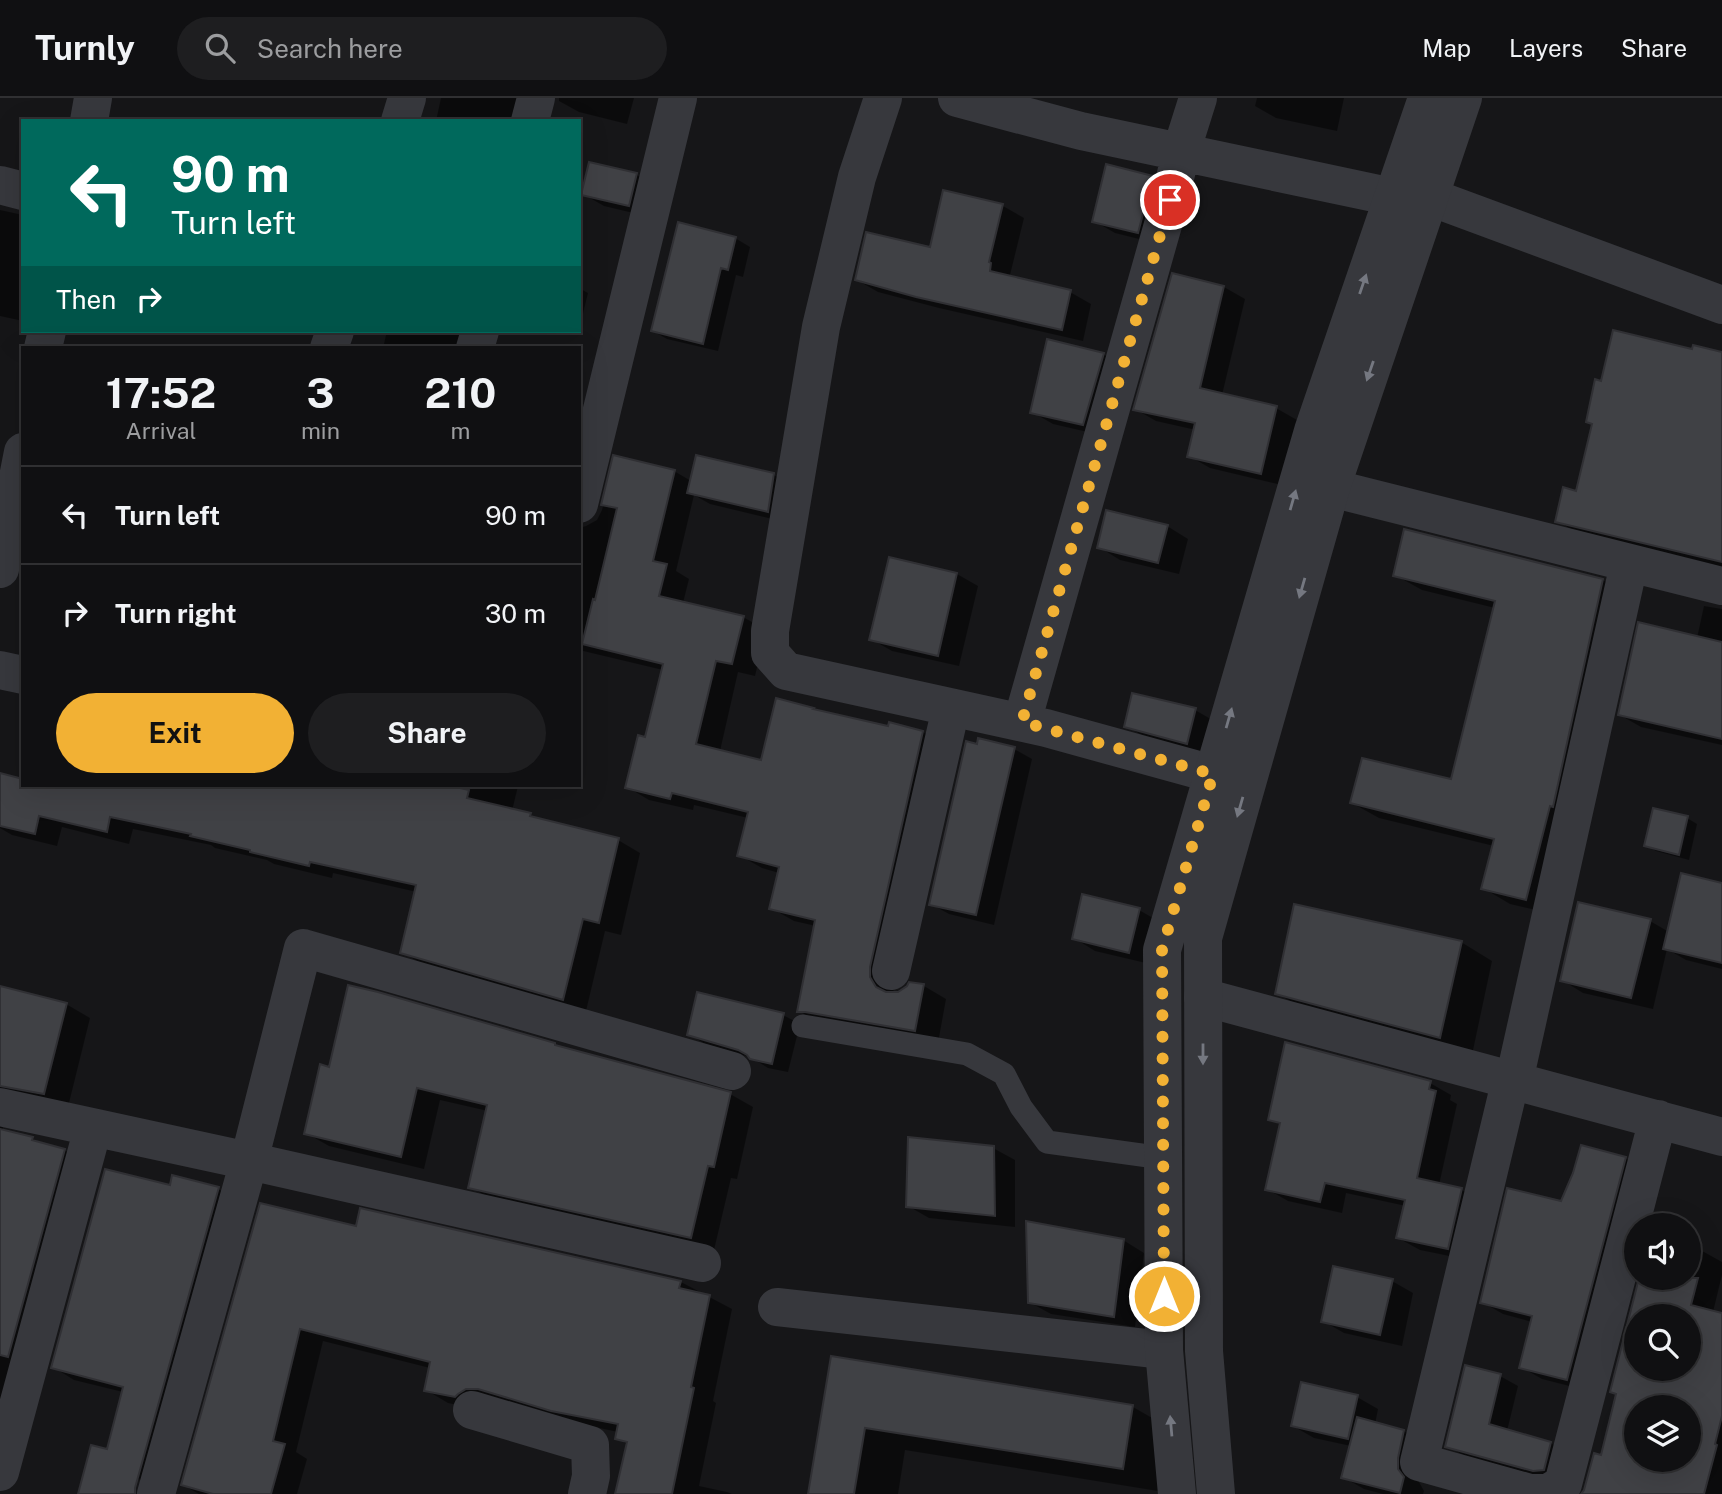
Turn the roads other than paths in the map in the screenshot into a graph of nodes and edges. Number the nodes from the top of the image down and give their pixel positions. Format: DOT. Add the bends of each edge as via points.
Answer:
graph roads {
  1 [pos="93,98"];
  2 [pos="407,98"];
  3 [pos="536,98"];
  4 [pos="678,98"];
  5 [pos="883,98"];
  6 [pos="957,98"];
  7 [pos="1198,98"];
  8 [pos="1427,98"];
  9 [pos="1463,98"];
  10 [pos="89,119"];
  11 [pos="401,119"];
  12 [pos="531,119"];
  13 [pos="1181,152"];
  14 [pos="0,185"];
  15 [pos="21,190"];
  16 [pos="1411,197"];
  17 [pos="1722,305"];
  18 [pos="21,463"];
  19 [pos="1331,488"];
  20 [pos="581,496"];
  21 [pos="1629,564"];
  22 [pos="0,569"];
  23 [pos="1722,586"];
  24 [pos="0,670"];
  25 [pos="21,675"];
  26 [pos="951,708"];
  27 [pos="1022,722"];
  28 [pos="1213,774"];
  29 [pos="891,971"];
  30 [pos="1203,997"];
  31 [pos="803,1026"];
  32 [pos="732,1071"];
  33 [pos="1514,1081"];
  34 [pos="0,1107"];
  35 [pos="1658,1119"];
  36 [pos="1720,1126"];
  37 [pos="93,1128"];
  38 [pos="1163,1158"];
  39 [pos="249,1161"];
  40 [pos="702,1263"];
  41 [pos="777,1307"];
  42 [pos="1164,1350"];
  43 [pos="472,1410"];
  44 [pos="0,1472"];
  45 [pos="156,1494"];
  46 [pos="587,1494"];
  47 [pos="1177,1494"];
  48 [pos="1216,1494"];
  1 -- 10 [label="street"];
  2 -- 11 [label="street"];
  3 -- 12 [label="street"];
  4 -- 20 [label="street"];
  5 -- 26 [label="street" via="856,177 821,327 770,653 786,671"];
  6 -- 13 [label="street"];
  7 -- 13 [label="street"];
  8 -- 16 [label="street"];
  9 -- 16 [label="street"];
  13 -- 16 [label="street"];
  13 -- 27 [label="street"];
  14 -- 15 [label="street"];
  16 -- 17 [label="street"];
  16 -- 19 [label="street, one-way"];
  28 -- 16 [label="street, one-way" via="1313,431"];
  18 -- 22 [label="street"];
  19 -- 21 [label="street"];
  19 -- 30 [label="street, one-way" via="1203,939"];
  21 -- 23 [label="street"];
  21 -- 33 [label="street"];
  24 -- 25 [label="street"];
  26 -- 27 [label="street"];
  26 -- 29 [label="street"];
  27 -- 28 [label="street"];
  28 -- 38 [label="street" via="1162,950"];
  30 -- 33 [label="street"];
  30 -- 48 [label="street, one-way" via="1205,1351"];
  31 -- 38 [label="lane" via="967,1054 1004,1074 1047,1142"];
  32 -- 39 [label="street" via="303,948"];
  33 -- 35 [label="street"];
  33 -- 35 [label="street" via="1419,1462 1530,1493 1548,1493 1563,1483"];
  34 -- 37 [label="street"];
  35 -- 36 [label="street"];
  37 -- 39 [label="street"];
  37 -- 44 [label="street"];
  38 -- 42 [label="street"];
  39 -- 40 [label="street"];
  39 -- 45 [label="street"];
  41 -- 42 [label="street"];
  47 -- 42 [label="street, one-way"];
  43 -- 46 [label="street" via="590,1445"];
}
